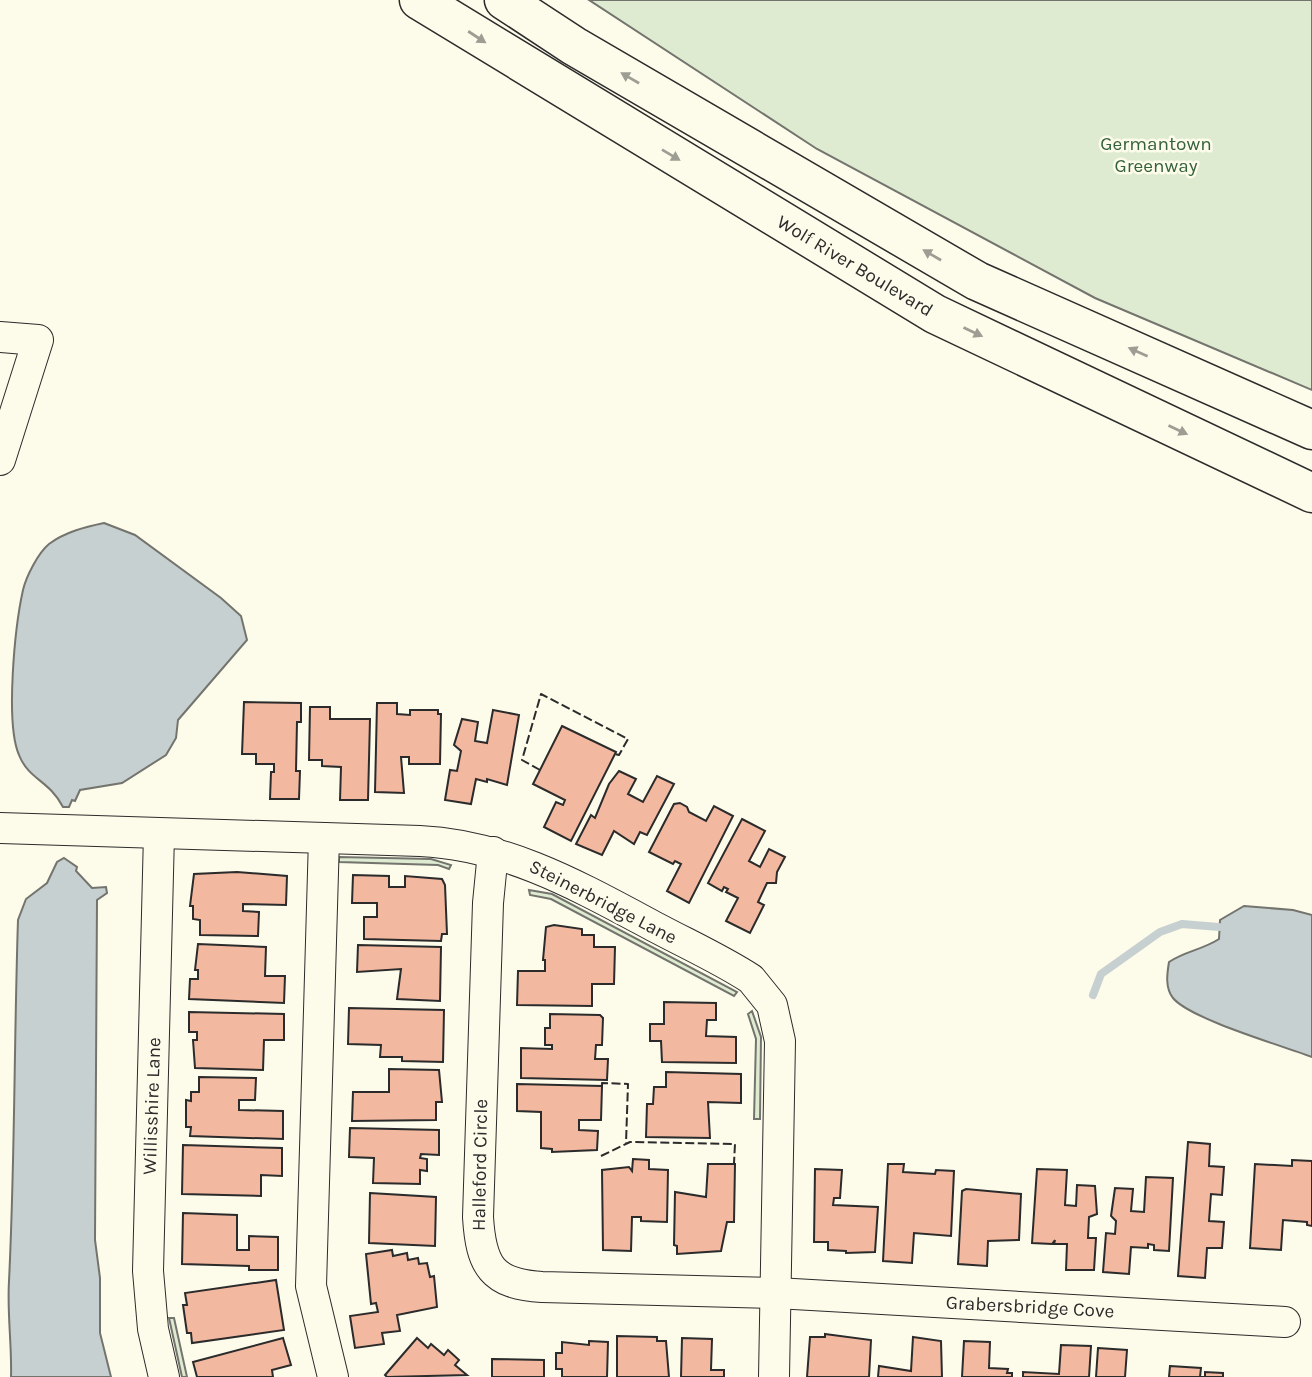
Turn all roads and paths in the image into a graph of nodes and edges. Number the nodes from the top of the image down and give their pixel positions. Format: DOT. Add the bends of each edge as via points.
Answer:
graph roads {
  1 [pos="419,0"];
  2 [pos="504,0"];
  3 [pos="0,337"];
  4 [pos="1312,430"];
  5 [pos="0,460"];
  6 [pos="1312,493"];
  7 [pos="0,828"];
  8 [pos="159,834"];
  9 [pos="324,838"];
  10 [pos="493,852"];
  11 [pos="776,1293"];
  12 [pos="1284,1322"];
  13 [pos="164,1377"];
  14 [pos="333,1377"];
  15 [pos="774,1377"];
  1 -- 6 [label="main road, Wolf River Boulevard, one-way" via="934,314"];
  4 -- 2 [label="main road, one-way" via="977,281 574,46"];
  3 -- 5 [label="street" via="38,340"];
  7 -- 8 [label="street, Steinerbridge Lane"];
  8 -- 9 [label="street, Steinerbridge Lane"];
  8 -- 13 [label="street, Willisshire Lane" via="148,1271 153,1328"];
  9 -- 10 [label="street, Steinerbridge Lane" via="439,842"];
  9 -- 14 [label="street" via="311,1286"];
  10 -- 11 [label="street, Steinerbridge Lane" via="557,876 738,970 765,995 775,1013 780,1041"];
  10 -- 11 [label="street, Halleford Circle" via="480,1131 480,1247 487,1265 519,1286"];
  11 -- 12 [label="street, Grabersbridge Cove"];
  11 -- 15 [label="street, Steinerbridge Lane"];
}
